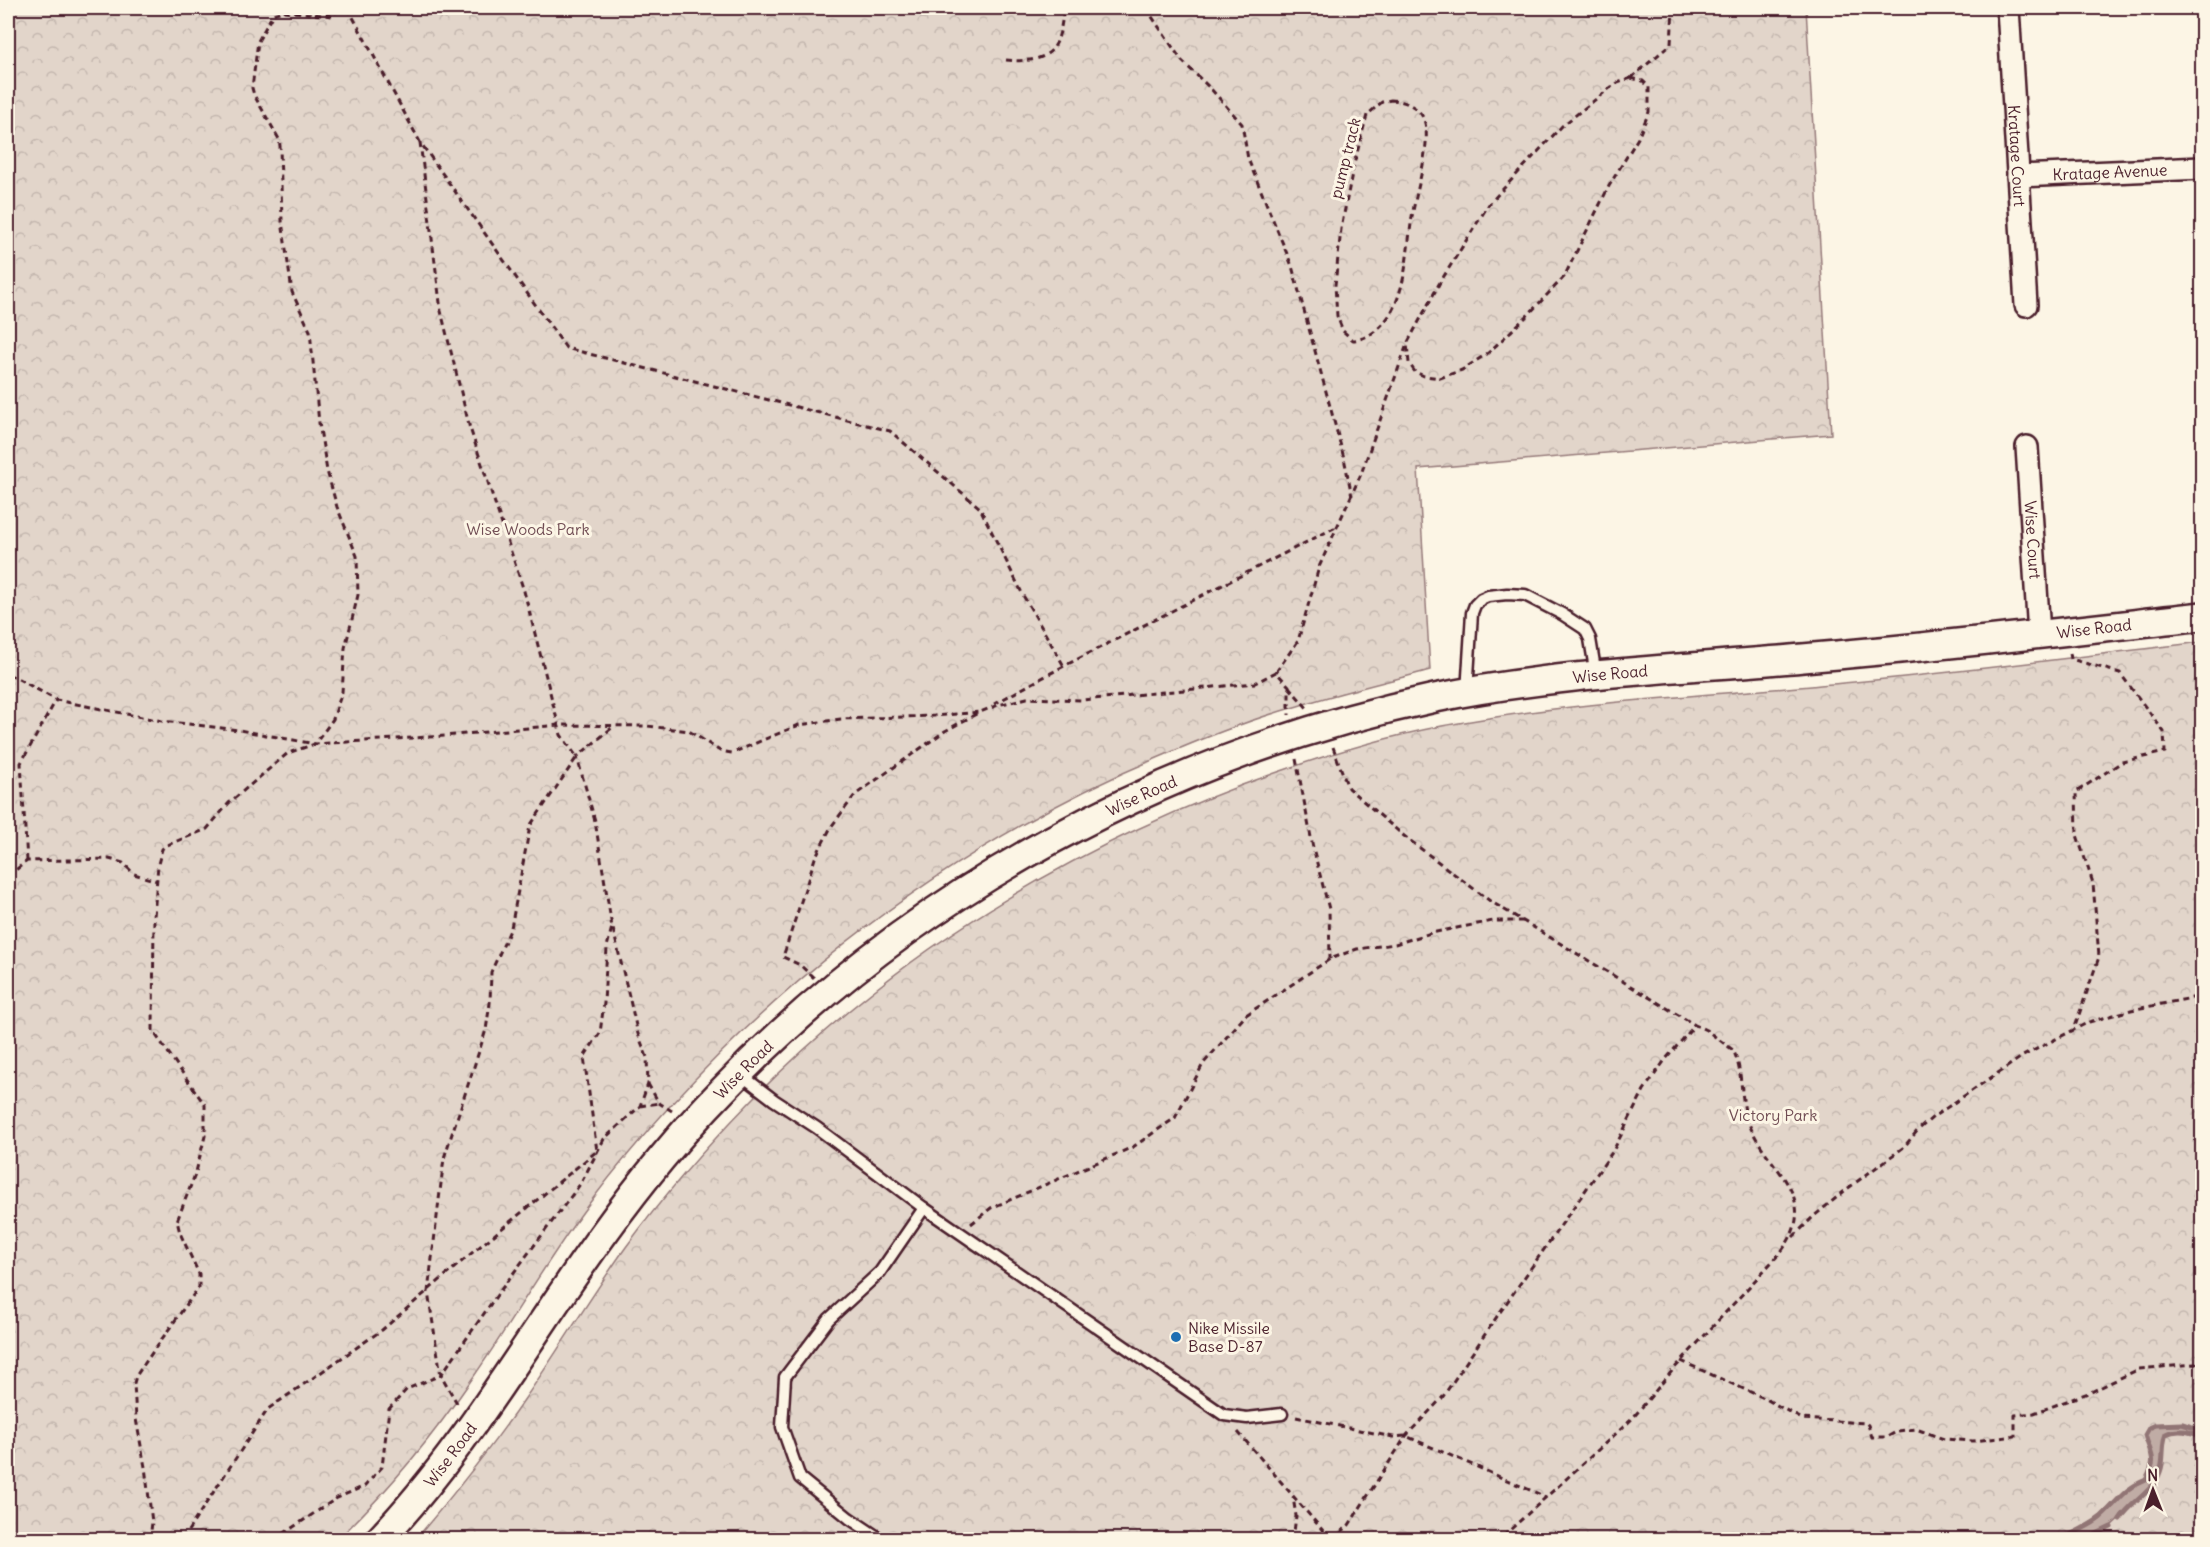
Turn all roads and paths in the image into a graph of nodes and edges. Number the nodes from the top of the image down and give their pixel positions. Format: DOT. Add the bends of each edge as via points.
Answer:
graph roads {
  1 [pos="340,8"];
  2 [pos="348,8"];
  3 [pos="1065,8"];
  4 [pos="1146,8"];
  5 [pos="1673,8"];
  6 [pos="2008,8"];
  7 [pos="1006,60"];
  8 [pos="1631,78"];
  9 [pos="420,141"];
  10 [pos="2202,168"];
  11 [pos="2018,176"];
  12 [pos="1404,276"];
  13 [pos="2026,305"];
  14 [pos="1407,344"];
  15 [pos="2028,447"];
  16 [pos="1352,496"];
  17 [pos="1338,525"];
  18 [pos="2202,616"];
  19 [pos="2051,632"];
  20 [pos="1064,666"];
  21 [pos="1276,672"];
  22 [pos="8,675"];
  23 [pos="1596,676"];
  24 [pos="1288,686"];
  25 [pos="1467,692"];
  26 [pos="56,700"];
  27 [pos="980,712"];
  28 [pos="559,725"];
  29 [pos="614,725"];
  30 [pos="1307,733"];
  31 [pos="315,744"];
  32 [pos="577,758"];
  33 [pos="27,861"];
  34 [pos="8,876"];
  35 [pos="157,881"];
  36 [pos="1524,921"];
  37 [pos="612,927"];
  38 [pos="1330,959"];
  39 [pos="828,991"];
  40 [pos="2202,996"];
  41 [pos="1695,1025"];
  42 [pos="2074,1029"];
  43 [pos="739,1073"];
  44 [pos="648,1084"];
  45 [pos="659,1102"];
  46 [pos="640,1106"];
  47 [pos="692,1123"];
  48 [pos="597,1151"];
  49 [pos="924,1208"];
  50 [pos="961,1233"];
  51 [pos="1792,1238"];
  52 [pos="428,1292"];
  53 [pos="1681,1361"];
  54 [pos="2202,1365"];
  55 [pos="441,1375"];
  56 [pos="1282,1414"];
  57 [pos="1224,1415"];
  58 [pos="471,1428"];
  59 [pos="1406,1436"];
  60 [pos="1293,1496"];
  61 [pos="1546,1497"];
  62 [pos="150,1539"];
  63 [pos="182,1539"];
  64 [pos="274,1539"];
  65 [pos="379,1539"];
  66 [pos="882,1539"];
  67 [pos="1293,1539"];
  68 [pos="1332,1539"];
  69 [pos="1499,1539"];
  1 -- 31 [label="path" via="332,16 283,10 273,14 258,41 252,88 279,139 282,221 292,292 310,331 327,471 357,556 358,595 345,648 342,692 333,719"];
  2 -- 9 [label="path"];
  3 -- 7 [label="path" via="1054,49 1028,62"];
  4 -- 16 [label="path" via="1182,61 1242,124 1248,159 1292,266"];
  5 -- 8 [label="path" via="1671,44"];
  6 -- 11 [label="street, Kratage Court"];
  8 -- 14 [label="path" via="1615,84 1562,126 1497,194 1439,284"];
  8 -- 14 [label="path" via="1649,87 1649,112 1564,277 1496,346 1462,370 1440,378 1424,376 1412,369"];
  9 -- 20 [label="path" via="566,348 890,431 980,508"];
  9 -- 28 [label="path" via="441,311 469,425 524,591"];
  10 -- 11 [label="street, Kratage Avenue"];
  11 -- 13 [label="street, Kratage Court"];
  12 -- 12 [label="path, pump track" via="1392,310 1378,329 1365,339 1353,340 1348,336 1336,316 1341,228 1367,115 1382,102 1391,100 1413,106 1426,125"];
  14 -- 16 [label="path"];
  15 -- 19 [label="street, Wise Court"];
  16 -- 17 [label="path"];
  17 -- 20 [label="path"];
  17 -- 21 [label="path" via="1319,567 1298,641"];
  18 -- 19 [label="street, Wise Road"];
  19 -- 23 [label="street, Wise Road"];
  19 -- 42 [label="path" via="2071,659 2120,673 2163,732 2165,752 2122,762 2076,792 2077,835 2093,883 2099,957"];
  20 -- 27 [label="path"];
  21 -- 24 [label="path"];
  21 -- 27 [label="path" via="1255,683 1083,700 1027,698"];
  22 -- 26 [label="path"];
  23 -- 25 [label="street, Wise Road"];
  23 -- 25 [label="lane" via="1590,639 1581,625 1525,595 1488,596 1475,605 1472,613"];
  24 -- 30 [label="path" via="1309,710"];
  24 -- 30 [label="path" via="1290,720"];
  25 -- 30 [label="street, Wise Road"];
  26 -- 31 [label="path"];
  26 -- 33 [label="path" via="21,763"];
  27 -- 29 [label="path" via="799,725 732,753 720,751 689,731"];
  27 -- 39 [label="path" via="945,731 855,795 826,837 815,858 783,957 800,965"];
  28 -- 29 [label="path"];
  28 -- 31 [label="path"];
  28 -- 32 [label="path" via="561,735"];
  29 -- 32 [label="path"];
  30 -- 36 [label="path" via="1332,744 1348,788 1490,902"];
  30 -- 38 [label="path" via="1295,764 1329,909"];
  30 -- 39 [label="street, Wise Road" via="1219,763 1144,795 1029,853 916,924"];
  31 -- 35 [label="path" via="288,753 229,803 207,829 165,846"];
  32 -- 37 [label="path" via="596,821"];
  32 -- 52 [label="path" via="530,826 511,928 492,972 486,1030 444,1158"];
  33 -- 34 [label="path"];
  33 -- 35 [label="path" via="109,859 123,863 134,874"];
  35 -- 62 [label="path" via="153,1031 205,1105 205,1136 177,1221 199,1274 200,1287 134,1383 152,1522"];
  36 -- 38 [label="path" via="1493,921 1431,933"];
  36 -- 41 [label="path"];
  37 -- 44 [label="path" via="647,1058"];
  37 -- 48 [label="path" via="600,1033 584,1057"];
  38 -- 50 [label="path" via="1246,1015 1203,1064 1175,1118 1133,1147 991,1208"];
  39 -- 43 [label="street, Wise Road"];
  40 -- 42 [label="path" via="2131,1010"];
  41 -- 51 [label="path" via="1735,1052 1747,1118 1796,1201"];
  41 -- 59 [label="path" via="1644,1090 1613,1151 1442,1398"];
  42 -- 51 [label="path" via="2023,1056 1933,1117 1904,1147 1847,1189"];
  43 -- 47 [label="street, Wise Road"];
  43 -- 49 [label="lane"];
  44 -- 45 [label="path"];
  44 -- 46 [label="path"];
  45 -- 46 [label="path"];
  45 -- 47 [label="path"];
  46 -- 48 [label="path" via="603,1139"];
  47 -- 58 [label="street, Wise Road" via="605,1231"];
  48 -- 52 [label="path"];
  48 -- 55 [label="path" via="580,1182"];
  49 -- 50 [label="lane"];
  49 -- 66 [label="lane" via="880,1272 829,1320 785,1377 782,1427 800,1478"];
  50 -- 57 [label="lane"];
  51 -- 53 [label="path"];
  52 -- 55 [label="path"];
  52 -- 63 [label="path" via="382,1330 268,1409"];
  53 -- 54 [label="path" via="1806,1420 1866,1423 1872,1437 1916,1429 1944,1439 1973,1441 2015,1436 2015,1415 2034,1413 2091,1392 2139,1369"];
  53 -- 61 [label="path" via="1632,1419"];
  55 -- 58 [label="path"];
  55 -- 64 [label="path" via="407,1389 389,1409 382,1467 365,1486 337,1498"];
  56 -- 57 [label="lane" via="1247,1418"];
  56 -- 59 [label="path" via="1393,1437"];
  57 -- 60 [label="path"];
  58 -- 65 [label="street, Wise Road" via="433,1479"];
  59 -- 61 [label="path"];
  59 -- 68 [label="path" via="1349,1525"];
  60 -- 67 [label="path"];
  60 -- 68 [label="path"];
  61 -- 69 [label="path"];
}
